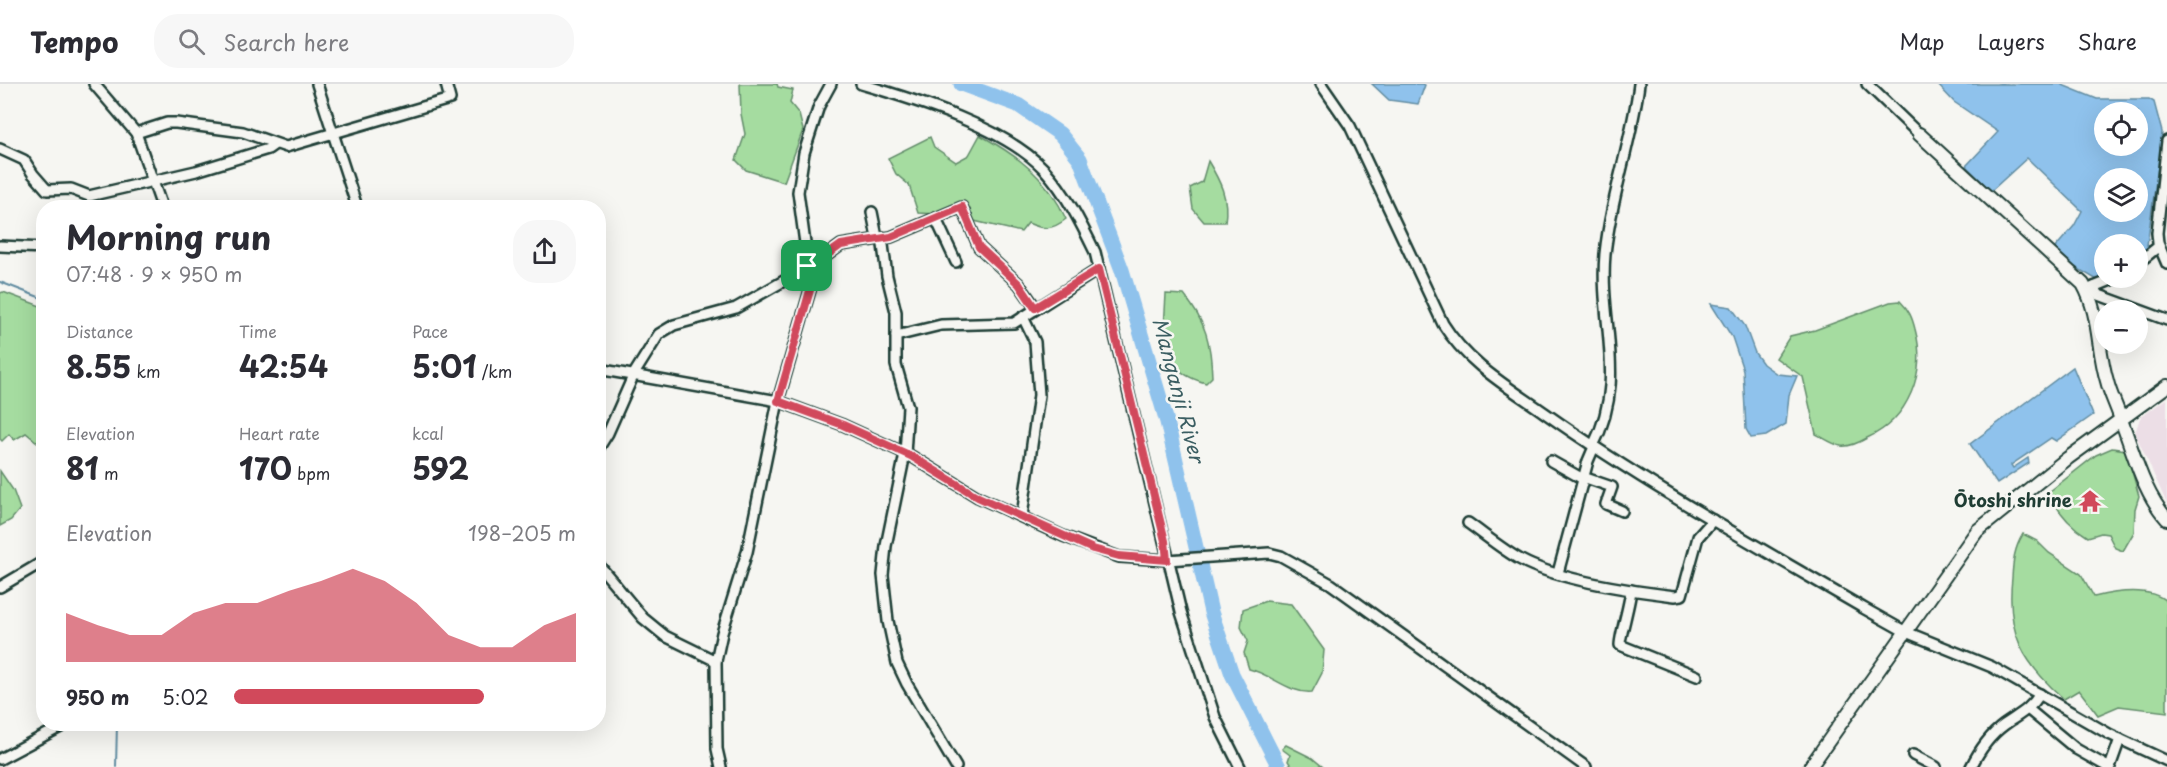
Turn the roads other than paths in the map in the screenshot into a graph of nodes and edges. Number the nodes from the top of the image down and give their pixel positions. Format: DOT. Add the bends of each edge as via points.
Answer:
graph roads {
  1 [pos="94,84"];
  2 [pos="317,84"];
  3 [pos="446,84"];
  4 [pos="831,84"];
  5 [pos="861,84"];
  6 [pos="1321,84"];
  7 [pos="1639,84"];
  8 [pos="1867,84"];
  9 [pos="136,133"];
  10 [pos="333,133"];
  11 [pos="1919,134"];
  12 [pos="2167,141"];
  13 [pos="275,144"];
  14 [pos="0,149"];
  15 [pos="152,181"];
  16 [pos="159,200"];
  17 [pos="355,200"];
  18 [pos="872,212"];
  19 [pos="936,219"];
  20 [pos="879,237"];
  21 [pos="0,246"];
  22 [pos="2159,246"];
  23 [pos="36,248"];
  24 [pos="2148,255"];
  25 [pos="956,262"];
  26 [pos="2167,264"];
  27 [pos="807,266"];
  28 [pos="1099,269"];
  29 [pos="2094,287"];
  30 [pos="2090,289"];
  31 [pos="1035,308"];
  32 [pos="1023,317"];
  33 [pos="2167,320"];
  34 [pos="896,336"];
  35 [pos="606,370"];
  36 [pos="634,374"];
  37 [pos="2167,386"];
  38 [pos="778,401"];
  39 [pos="2121,419"];
  40 [pos="606,436"];
  41 [pos="1593,447"];
  42 [pos="905,454"];
  43 [pos="1551,461"];
  44 [pos="1583,478"];
  45 [pos="1622,511"];
  46 [pos="1022,516"];
  47 [pos="2167,519"];
  48 [pos="1713,520"];
  49 [pos="1468,523"];
  50 [pos="1169,559"];
  51 [pos="36,566"];
  52 [pos="1558,573"];
  53 [pos="606,574"];
  54 [pos="0,587"];
  55 [pos="1630,590"];
  56 [pos="1906,632"];
  57 [pos="716,661"];
  58 [pos="1697,676"];
  59 [pos="2040,694"];
  60 [pos="2028,710"];
  61 [pos="53,731"];
  62 [pos="2120,739"];
  63 [pos="1912,756"];
  64 [pos="0,759"];
  65 [pos="2167,761"];
  66 [pos="721,767"];
  67 [pos="956,767"];
  68 [pos="1240,767"];
  69 [pos="1586,767"];
  70 [pos="1810,767"];
  71 [pos="1936,767"];
  72 [pos="1971,767"];
  73 [pos="2107,767"];
  1 -- 9 [label="street"];
  2 -- 10 [label="street"];
  3 -- 10 [label="street" via="450,99"];
  4 -- 27 [label="street" via="819,106 804,153 798,192"];
  5 -- 28 [label="street" via="935,107 1025,154 1043,168 1073,209 1095,252"];
  6 -- 41 [label="street" via="1350,126 1410,256 1462,352"];
  7 -- 41 [label="street" via="1605,254 1611,378 1606,416"];
  8 -- 11 [label="street"];
  9 -- 13 [label="street" via="173,123 243,132"];
  9 -- 15 [label="street"];
  10 -- 13 [label="street" via="286,147"];
  10 -- 17 [label="street"];
  11 -- 30 [label="street"];
  12 -- 22 [label="street"];
  13 -- 15 [label="street" via="242,158"];
  14 -- 15 [label="street" via="24,160 47,190 71,189 89,196"];
  15 -- 16 [label="street"];
  18 -- 20 [label="street"];
  19 -- 20 [label="street" via="891,237"];
  19 -- 25 [label="street"];
  19 -- 31 [label="street" via="962,207 979,247 1019,284"];
  20 -- 27 [label="street" via="841,245"];
  20 -- 34 [label="street" via="896,312"];
  21 -- 23 [label="street"];
  22 -- 24 [label="street"];
  22 -- 26 [label="street"];
  27 -- 36 [label="street" via="736,308 674,325 659,334"];
  27 -- 38 [label="street" via="811,287"];
  28 -- 31 [label="street"];
  28 -- 50 [label="street"];
  29 -- 30 [label="street"];
  30 -- 33 [label="street" via="2099,296"];
  30 -- 39 [label="street" via="2106,381"];
  31 -- 32 [label="street"];
  32 -- 34 [label="street" via="1014,322 941,325"];
  32 -- 46 [label="street" via="1035,342 1039,395"];
  34 -- 42 [label="street" via="896,365 908,407"];
  35 -- 36 [label="street"];
  36 -- 38 [label="street"];
  36 -- 40 [label="street"];
  37 -- 39 [label="street"];
  38 -- 42 [label="street"];
  38 -- 57 [label="street" via="747,552"];
  39 -- 47 [label="street" via="2141,474"];
  39 -- 56 [label="street" via="1977,531"];
  41 -- 44 [label="street"];
  41 -- 48 [label="street"];
  42 -- 46 [label="street" via="950,482"];
  42 -- 67 [label="street" via="883,575 888,621 897,663"];
  43 -- 44 [label="street"];
  44 -- 45 [label="street" via="1612,487 1606,504"];
  44 -- 52 [label="street"];
  46 -- 50 [label="street" via="1110,554 1140,560"];
  48 -- 55 [label="street" via="1698,537 1682,595"];
  48 -- 56 [label="street"];
  49 -- 52 [label="street" via="1521,560"];
  50 -- 68 [label="street" via="1215,717"];
  50 -- 69 [label="street" via="1269,553 1308,570"];
  51 -- 54 [label="street"];
  52 -- 55 [label="street"];
  53 -- 57 [label="street" via="643,618 665,636"];
  55 -- 58 [label="street" via="1620,645"];
  56 -- 59 [label="street" via="1992,667"];
  56 -- 70 [label="street"];
  57 -- 66 [label="street" via="717,749"];
  59 -- 60 [label="street"];
  59 -- 62 [label="street"];
  60 -- 72 [label="street" via="1988,740"];
  60 -- 73 [label="street" via="2076,749"];
  61 -- 64 [label="street"];
  62 -- 65 [label="street"];
  62 -- 73 [label="street"];
  63 -- 71 [label="street"];
}
